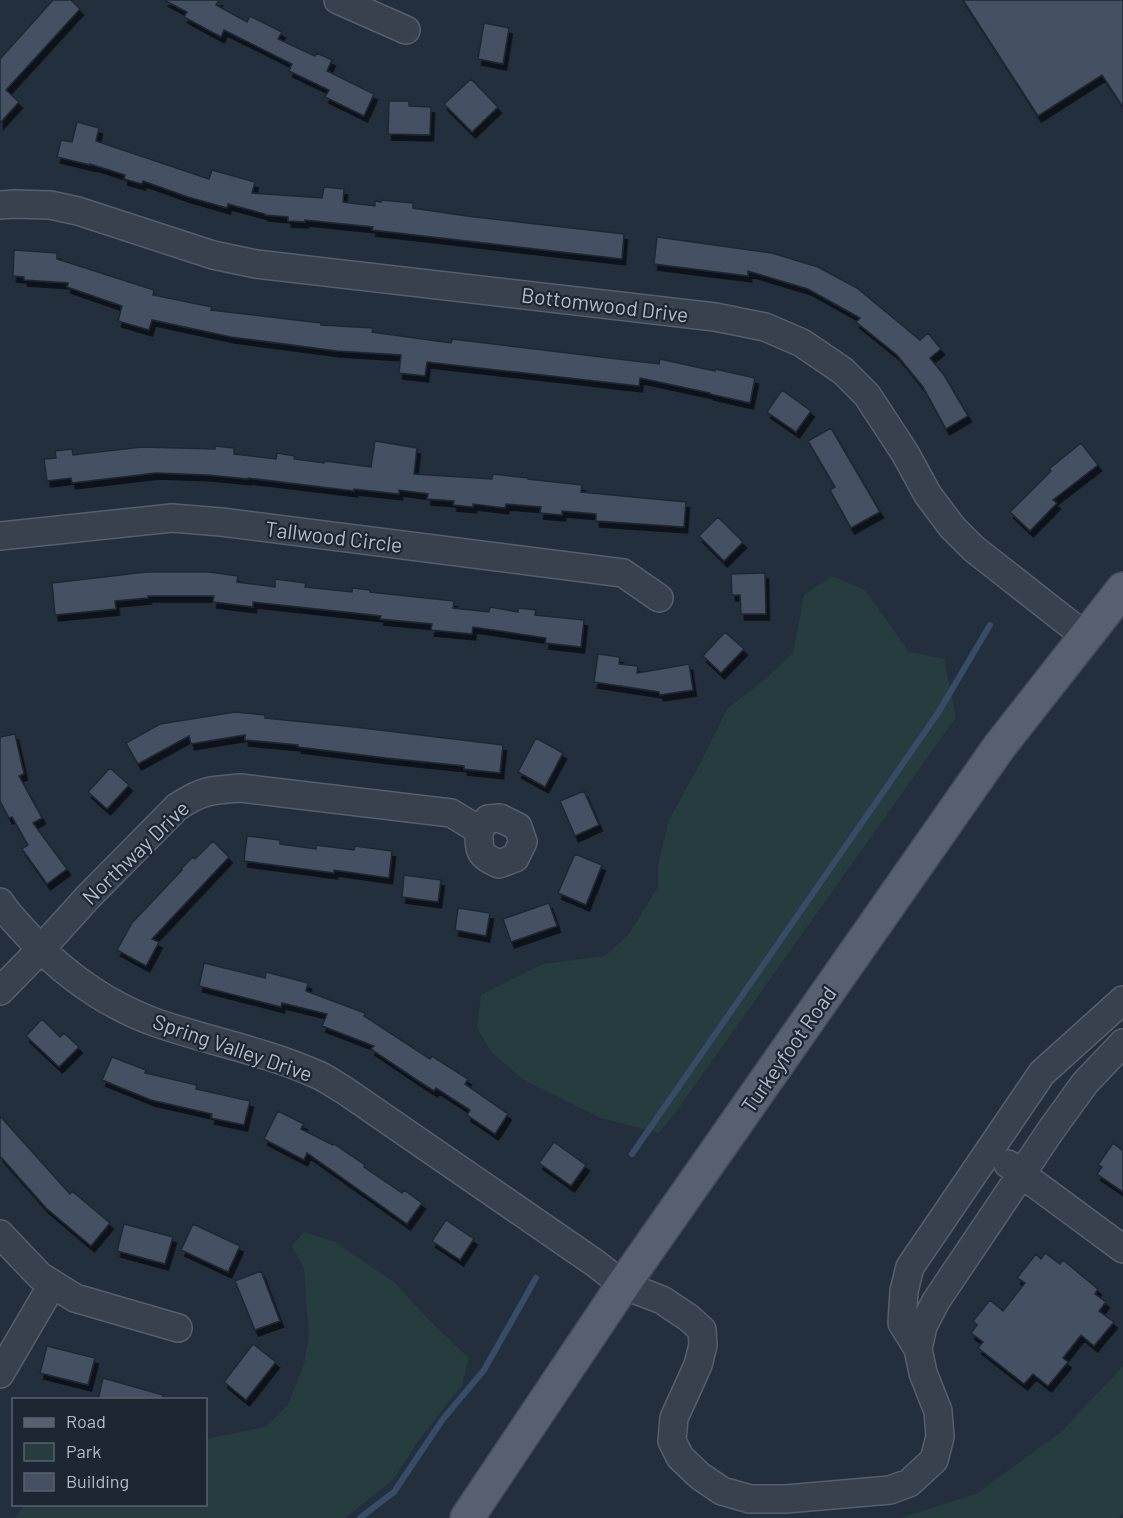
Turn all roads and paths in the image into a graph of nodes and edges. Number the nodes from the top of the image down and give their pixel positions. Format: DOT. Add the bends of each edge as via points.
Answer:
graph roads {
  1 [pos="338,0"];
  2 [pos="406,30"];
  3 [pos="0,205"];
  4 [pos="0,536"];
  5 [pos="1123,589"];
  6 [pos="659,598"];
  7 [pos="1085,636"];
  8 [pos="479,830"];
  9 [pos="0,902"];
  10 [pos="41,949"];
  11 [pos="0,991"];
  12 [pos="1123,1000"];
  13 [pos="1123,1043"];
  14 [pos="990,1150"];
  15 [pos="1021,1173"];
  16 [pos="0,1234"];
  17 [pos="1123,1249"];
  18 [pos="52,1285"];
  19 [pos="623,1286"];
  20 [pos="178,1328"];
  21 [pos="918,1349"];
  22 [pos="0,1374"];
  23 [pos="467,1518"];
  1 -- 2 [label="street"];
  3 -- 7 [label="street, Bottomwood Drive" via="50,205 78,211 213,255 256,264 715,317 765,327 801,343 843,370 867,395 952,527 974,549"];
  4 -- 6 [label="street, Tallwood Circle" via="172,518 221,522 623,573"];
  5 -- 7 [label="main road, Turkeyfoot Road"];
  7 -- 19 [label="main road, Turkeyfoot Road" via="999,747"];
  8 -- 10 [label="street, Northway Drive" via="451,813 241,788 210,790 177,807"];
  9 -- 10 [label="street, Spring Valley Drive"];
  10 -- 11 [label="street, Northway Drive"];
  10 -- 19 [label="street, Spring Valley Drive" via="75,979 110,1002 154,1022 268,1055 318,1075"];
  12 -- 14 [label="street" via="1042,1073"];
  13 -- 15 [label="street" via="1085,1083"];
  14 -- 15 [label="street"];
  14 -- 21 [label="street" via="910,1267 902,1323"];
  15 -- 17 [label="street"];
  15 -- 21 [label="street" via="936,1300 923,1326"];
  16 -- 18 [label="street"];
  18 -- 20 [label="street" via="75,1298"];
  18 -- 22 [label="street"];
  19 -- 21 [label="street, Spring Valley Drive" via="662,1300 702,1330 698,1365 674,1418 672,1441 680,1456 700,1476 722,1491 750,1499 890,1490 909,1483 934,1460 940,1437 938,1411"];
  19 -- 23 [label="main road, Turkeyfoot Road"];
}
